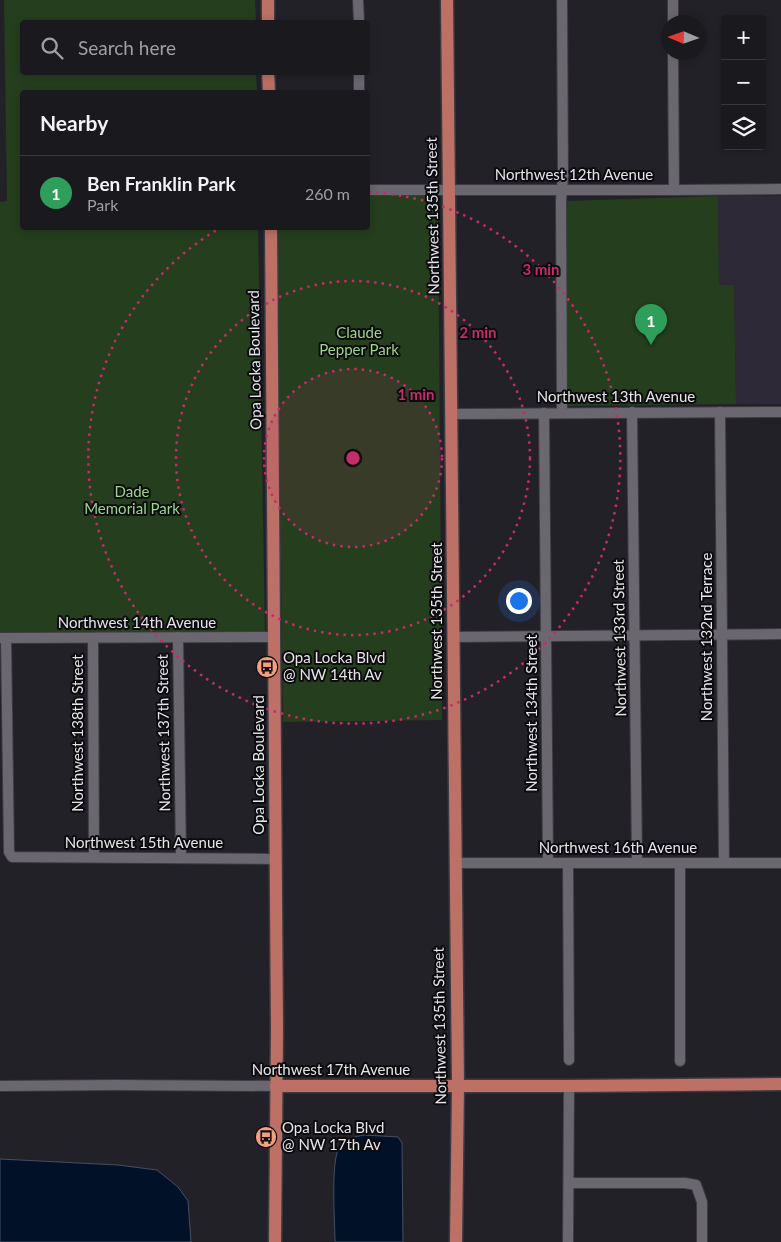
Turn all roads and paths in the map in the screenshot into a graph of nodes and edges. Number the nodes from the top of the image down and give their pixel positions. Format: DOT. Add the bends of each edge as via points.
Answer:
graph roads {
  1 [pos="268,0"];
  2 [pos="358,0"];
  3 [pos="447,0"];
  4 [pos="562,0"];
  5 [pos="673,0"];
  6 [pos="673,15"];
  7 [pos="268,20"];
  8 [pos="359,20"];
  9 [pos="673,60"];
  10 [pos="268,75"];
  11 [pos="359,75"];
  12 [pos="268,90"];
  13 [pos="360,90"];
  14 [pos="449,189"];
  15 [pos="781,189"];
  16 [pos="370,190"];
  17 [pos="562,190"];
  18 [pos="674,190"];
  19 [pos="270,230"];
  20 [pos="562,412"];
  21 [pos="632,412"];
  22 [pos="720,412"];
  23 [pos="781,412"];
  24 [pos="544,413"];
  25 [pos="451,414"];
  26 [pos="781,634"];
  27 [pos="722,635"];
  28 [pos="635,636"];
  29 [pos="178,637"];
  30 [pos="274,637"];
  31 [pos="546,637"];
  32 [pos="3,638"];
  33 [pos="93,638"];
  34 [pos="453,638"];
  35 [pos="94,857"];
  36 [pos="181,858"];
  37 [pos="276,859"];
  38 [pos="548,862"];
  39 [pos="638,862"];
  40 [pos="724,862"];
  41 [pos="455,863"];
  42 [pos="568,863"];
  43 [pos="680,863"];
  44 [pos="781,863"];
  45 [pos="569,1060"];
  46 [pos="680,1061"];
  47 [pos="781,1084"];
  48 [pos="0,1086"];
  49 [pos="276,1086"];
  50 [pos="458,1086"];
  51 [pos="569,1086"];
  52 [pos="569,1183"];
  53 [pos="275,1242"];
  54 [pos="456,1242"];
  55 [pos="568,1242"];
  56 [pos="702,1242"];
  1 -- 7 [label="main road"];
  2 -- 8 [label="street"];
  3 -- 14 [label="main road, Northwest 135th Street"];
  4 -- 17 [label="street"];
  5 -- 6 [label="street"];
  9 -- 18 [label="street"];
  10 -- 12 [label="main road"];
  11 -- 13 [label="street"];
  14 -- 16 [label="street, Northwest 12th Avenue"];
  14 -- 17 [label="street, Northwest 12th Avenue"];
  14 -- 25 [label="main road, Northwest 135th Street"];
  15 -- 18 [label="street, Northwest 12th Avenue"];
  17 -- 18 [label="street, Northwest 12th Avenue"];
  17 -- 20 [label="street"];
  19 -- 30 [label="main road, Opa Locka Boulevard"];
  20 -- 21 [label="street, Northwest 13th Avenue"];
  20 -- 24 [label="street, Northwest 13th Avenue"];
  21 -- 22 [label="street, Northwest 13th Avenue"];
  21 -- 28 [label="street, Northwest 133rd Street"];
  22 -- 23 [label="street, Northwest 13th Avenue"];
  22 -- 27 [label="street, Northwest 132nd Terrace"];
  24 -- 25 [label="street, Northwest 13th Avenue"];
  24 -- 31 [label="street, Northwest 134th Street"];
  25 -- 34 [label="main road, Northwest 135th Street"];
  26 -- 27 [label="street"];
  27 -- 28 [label="street"];
  27 -- 40 [label="street, Northwest 132nd Terrace"];
  28 -- 31 [label="street"];
  28 -- 39 [label="street, Northwest 133rd Street"];
  29 -- 30 [label="street, Northwest 14th Avenue"];
  29 -- 33 [label="street, Northwest 14th Avenue"];
  29 -- 36 [label="street, Northwest 137th Street"];
  30 -- 37 [label="main road, Opa Locka Boulevard"];
  31 -- 34 [label="street"];
  31 -- 38 [label="street, Northwest 134th Street"];
  32 -- 33 [label="street, Northwest 14th Avenue"];
  32 -- 35 [label="street, Northwest 15th Avenue" via="9,852 12,857"];
  33 -- 35 [label="street, Northwest 138th Street"];
  34 -- 41 [label="main road, Northwest 135th Street"];
  35 -- 36 [label="street, Northwest 15th Avenue"];
  36 -- 37 [label="street, Northwest 15th Avenue"];
  37 -- 49 [label="main road, Opa Locka Boulevard"];
  38 -- 41 [label="street, Northwest 16th Avenue"];
  38 -- 42 [label="street, Northwest 16th Avenue"];
  39 -- 42 [label="street, Northwest 16th Avenue"];
  39 -- 43 [label="street, Northwest 16th Avenue"];
  40 -- 43 [label="street, Northwest 16th Avenue"];
  40 -- 44 [label="street, Northwest 16th Avenue"];
  41 -- 50 [label="main road, Northwest 135th Street"];
  42 -- 45 [label="street"];
  43 -- 46 [label="street"];
  47 -- 51 [label="main road, Northwest 17th Avenue"];
  48 -- 49 [label="street, Northwest 17th Avenue"];
  49 -- 50 [label="main road, Northwest 17th Avenue"];
  49 -- 53 [label="main road, Opa Locka Boulevard"];
  50 -- 51 [label="main road, Northwest 17th Avenue"];
  50 -- 54 [label="main road, Northwest 135th Street"];
  51 -- 52 [label="street"];
  52 -- 55 [label="street"];
  52 -- 56 [label="street" via="696,1185 702,1202"];
}
